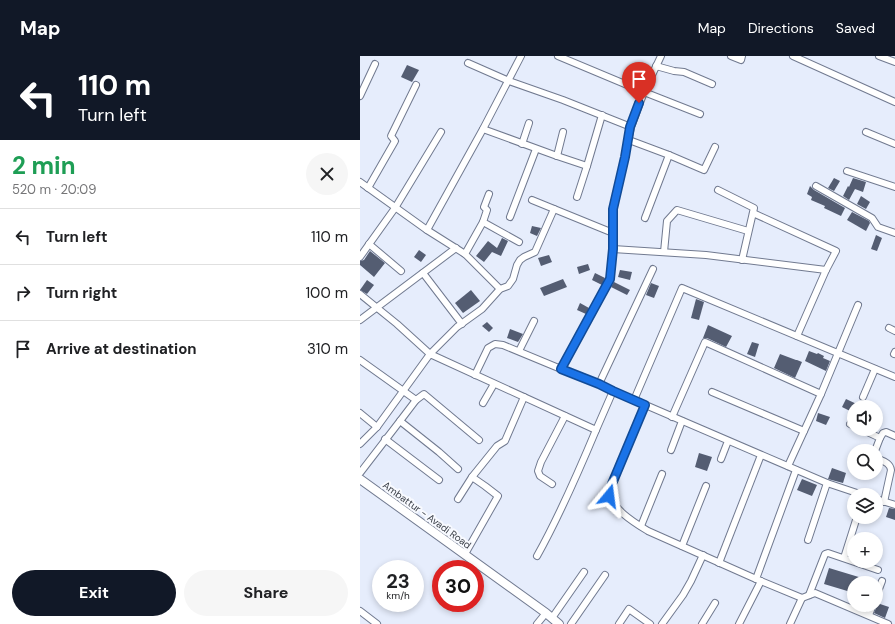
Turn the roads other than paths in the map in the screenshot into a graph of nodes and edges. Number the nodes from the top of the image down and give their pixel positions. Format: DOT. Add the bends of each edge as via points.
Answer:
graph roads {
  1 [pos="521,56"];
  2 [pos="558,56"];
  3 [pos="661,56"];
  4 [pos="731,56"];
  5 [pos="742,56"];
  6 [pos="793,56"];
  7 [pos="879,56"];
  8 [pos="895,62"];
  9 [pos="468,63"];
  10 [pos="375,64"];
  11 [pos="656,66"];
  12 [pos="509,81"];
  13 [pos="712,84"];
  14 [pos="416,85"];
  15 [pos="644,92"];
  16 [pos="360,96"];
  17 [pos="895,102"];
  18 [pos="700,114"];
  19 [pos="602,115"];
  20 [pos="529,123"];
  21 [pos="630,127"];
  22 [pos="483,130"];
  23 [pos="441,132"];
  24 [pos="563,132"];
  25 [pos="866,132"];
  26 [pos="629,140"];
  27 [pos="522,144"];
  28 [pos="895,144"];
  29 [pos="715,147"];
  30 [pos="536,148"];
  31 [pos="668,155"];
  32 [pos="557,156"];
  33 [pos="587,166"];
  34 [pos="847,170"];
  35 [pos="360,182"];
  36 [pos="816,186"];
  37 [pos="895,187"];
  38 [pos="368,188"];
  39 [pos="718,190"];
  40 [pos="489,194"];
  41 [pos="577,197"];
  42 [pos="532,200"];
  43 [pos="395,208"];
  44 [pos="554,209"];
  45 [pos="753,213"];
  46 [pos="510,217"];
  47 [pos="645,218"];
  48 [pos="483,222"];
  49 [pos="427,230"];
  50 [pos="748,231"];
  51 [pos="613,233"];
  52 [pos="895,233"];
  53 [pos="519,242"];
  54 [pos="369,244"];
  55 [pos="456,248"];
  56 [pos="613,249"];
  57 [pos="664,252"];
  58 [pos="465,254"];
  59 [pos="360,256"];
  60 [pos="742,260"];
  61 [pos="653,268"];
  62 [pos="826,270"];
  63 [pos="401,271"];
  64 [pos="423,273"];
  65 [pos="500,289"];
  66 [pos="360,294"];
  67 [pos="858,306"];
  68 [pos="377,307"];
  69 [pos="360,320"];
  70 [pos="534,321"];
  71 [pos="462,324"];
  72 [pos="888,328"];
  73 [pos="895,331"];
  74 [pos="797,336"];
  75 [pos="520,351"];
  76 [pos="838,353"];
  77 [pos="430,354"];
  78 [pos="360,360"];
  79 [pos="561,369"];
  80 [pos="875,369"];
  81 [pos="475,375"];
  82 [pos="895,377"];
  83 [pos="494,384"];
  84 [pos="599,384"];
  85 [pos="403,391"];
  86 [pos="613,391"];
  87 [pos="712,392"];
  88 [pos="821,394"];
  89 [pos="524,397"];
  90 [pos="863,397"];
  91 [pos="416,400"];
  92 [pos="634,400"];
  93 [pos="483,403"];
  94 [pos="645,405"];
  95 [pos="360,413"];
  96 [pos="565,416"];
  97 [pos="672,417"];
  98 [pos="400,421"];
  99 [pos="682,421"];
  100 [pos="378,427"];
  101 [pos="596,430"];
  102 [pos="804,431"];
  103 [pos="876,436"];
  104 [pos="895,436"];
  105 [pos="880,438"];
  106 [pos="385,439"];
  107 [pos="479,440"];
  108 [pos="728,441"];
  109 [pos="360,444"];
  110 [pos="878,444"];
  111 [pos="671,450"];
  112 [pos="761,455"];
  113 [pos="721,459"];
  114 [pos="883,461"];
  115 [pos="788,466"];
  116 [pos="458,469"];
  117 [pos="796,470"];
  118 [pos="360,472"];
  119 [pos="662,474"];
  120 [pos="472,477"];
  121 [pos="360,479"];
  122 [pos="438,480"];
  123 [pos="827,483"];
  124 [pos="552,484"];
  125 [pos="706,486"];
  126 [pos="847,490"];
  127 [pos="458,499"];
  128 [pos="884,502"];
  129 [pos="895,505"];
  130 [pos="855,524"];
  131 [pos="641,526"];
  132 [pos="808,540"];
  133 [pos="682,546"];
  134 [pos="465,554"];
  135 [pos="537,556"];
  136 [pos="703,556"];
  137 [pos="844,558"];
  138 [pos="719,563"];
  139 [pos="878,570"];
  140 [pos="584,572"];
  141 [pos="605,575"];
  142 [pos="758,580"];
  143 [pos="810,595"];
  144 [pos="802,598"];
  145 [pos="715,603"];
  146 [pos="360,611"];
  147 [pos="870,612"];
  148 [pos="549,615"];
  149 [pos="869,615"];
  150 [pos="377,624"];
  151 [pos="537,624"];
  152 [pos="559,624"];
  153 [pos="571,624"];
  154 [pos="619,624"];
  155 [pos="650,624"];
  156 [pos="662,624"];
  157 [pos="702,624"];
  158 [pos="739,624"];
  159 [pos="790,624"];
  160 [pos="888,624"];
  1 -- 12 [label="street"];
  2 -- 15 [label="street"];
  3 -- 11 [label="street"];
  4 -- 5 [label="street" via="741,60"];
  6 -- 17 [label="street"];
  7 -- 8 [label="street"];
  9 -- 12 [label="street"];
  10 -- 16 [label="street"];
  11 -- 13 [label="street" via="684,72"];
  11 -- 15 [label="street"];
  12 -- 19 [label="street"];
  12 -- 22 [label="street"];
  14 -- 38 [label="street" via="392,136 395,142"];
  15 -- 18 [label="street"];
  15 -- 21 [label="street"];
  19 -- 21 [label="street"];
  19 -- 33 [label="street"];
  20 -- 27 [label="street"];
  21 -- 26 [label="street"];
  22 -- 27 [label="street"];
  22 -- 49 [label="street"];
  23 -- 43 [label="street"];
  24 -- 32 [label="street"];
  25 -- 28 [label="street"];
  26 -- 31 [label="street"];
  26 -- 51 [label="street" via="613,209"];
  27 -- 30 [label="street"];
  29 -- 31 [label="street" via="704,170"];
  30 -- 32 [label="street"];
  30 -- 46 [label="street"];
  31 -- 47 [label="street"];
  32 -- 33 [label="street"];
  33 -- 41 [label="street"];
  34 -- 37 [label="street"];
  35 -- 38 [label="street"];
  36 -- 52 [label="street" via="872,218 878,227"];
  38 -- 43 [label="street"];
  39 -- 45 [label="street" via="754,208"];
  40 -- 48 [label="street" via="484,207 487,210"];
  42 -- 44 [label="street"];
  43 -- 49 [label="street"];
  43 -- 54 [label="street"];
  44 -- 51 [label="street"];
  44 -- 65 [label="street" via="535,252 520,260 513,279 508,286"];
  45 -- 50 [label="street"];
  45 -- 62 [label="street" via="836,251"];
  48 -- 53 [label="street"];
  48 -- 58 [label="street"];
  49 -- 55 [label="street"];
  50 -- 57 [label="street" via="677,210 666,221"];
  50 -- 60 [label="street"];
  51 -- 56 [label="street"];
  54 -- 59 [label="street"];
  54 -- 63 [label="street"];
  55 -- 58 [label="street"];
  55 -- 64 [label="street"];
  56 -- 57 [label="street"];
  56 -- 79 [label="street" via="610,279"];
  57 -- 60 [label="street"];
  58 -- 65 [label="street"];
  60 -- 62 [label="street"];
  61 -- 84 [label="street"];
  62 -- 74 [label="street"];
  64 -- 68 [label="street"];
  64 -- 71 [label="street"];
  65 -- 71 [label="street" via="482,309"];
  66 -- 68 [label="street"];
  67 -- 76 [label="street"];
  68 -- 69 [label="street"];
  68 -- 77 [label="street"];
  70 -- 75 [label="street"];
  71 -- 77 [label="street"];
  72 -- 73 [label="street"];
  74 -- 76 [label="street"];
  74 -- 92 [label="street" via="682,288"];
  75 -- 79 [label="street"];
  75 -- 81 [label="street" via="495,344 488,348"];
  76 -- 80 [label="street"];
  76 -- 88 [label="street"];
  77 -- 81 [label="street"];
  77 -- 85 [label="street"];
  78 -- 85 [label="street"];
  79 -- 84 [label="street"];
  80 -- 82 [label="street"];
  80 -- 90 [label="street"];
  81 -- 83 [label="street"];
  83 -- 89 [label="street"];
  83 -- 93 [label="street"];
  84 -- 86 [label="street"];
  85 -- 91 [label="street"];
  85 -- 100 [label="street"];
  86 -- 92 [label="street"];
  86 -- 101 [label="street"];
  87 -- 102 [label="street"];
  88 -- 97 [label="street" via="705,342"];
  88 -- 102 [label="street"];
  89 -- 96 [label="street"];
  89 -- 120 [label="street" via="505,441 497,446"];
  91 -- 98 [label="street"];
  91 -- 107 [label="street" via="424,394"];
  92 -- 94 [label="street"];
  94 -- 97 [label="street"];
  94 -- 131 [label="street" via="609,491 609,496 618,508"];
  95 -- 100 [label="street"];
  96 -- 101 [label="street"];
  96 -- 124 [label="street" via="538,471 540,476"];
  97 -- 99 [label="street"];
  98 -- 106 [label="street"];
  98 -- 116 [label="street"];
  99 -- 108 [label="street"];
  99 -- 111 [label="street"];
  100 -- 109 [label="street"];
  101 -- 135 [label="street" via="566,500"];
  102 -- 115 [label="street"];
  103 -- 105 [label="street"];
  104 -- 105 [label="street" via="886,432"];
  105 -- 110 [label="street"];
  106 -- 118 [label="street"];
  106 -- 122 [label="street"];
  108 -- 112 [label="street"];
  108 -- 113 [label="street"];
  112 -- 115 [label="street"];
  112 -- 138 [label="street"];
  114 -- 128 [label="street" via="891,467"];
  115 -- 117 [label="street"];
  117 -- 123 [label="street"];
  117 -- 142 [label="street"];
  119 -- 131 [label="street"];
  120 -- 127 [label="street"];
  120 -- 134 [label="street" via="498,496"];
  121 -- 134 [label="street, Ambattur - Avadi Road"];
  123 -- 126 [label="street"];
  123 -- 132 [label="street"];
  125 -- 133 [label="street"];
  128 -- 129 [label="street"];
  130 -- 137 [label="street"];
  131 -- 133 [label="street"];
  133 -- 136 [label="street"];
  134 -- 148 [label="street, Ambattur - Avadi Road"];
  136 -- 138 [label="street"];
  136 -- 156 [label="street" via="683,595"];
  137 -- 139 [label="street"];
  137 -- 143 [label="street" via="825,554"];
  138 -- 142 [label="street"];
  140 -- 148 [label="street"];
  141 -- 153 [label="street"];
  142 -- 144 [label="street"];
  142 -- 158 [label="street"];
  143 -- 144 [label="street"];
  143 -- 149 [label="street" via="815,593"];
  144 -- 159 [label="street"];
  145 -- 157 [label="street"];
  146 -- 150 [label="street"];
  147 -- 149 [label="street"];
  148 -- 151 [label="street"];
  148 -- 152 [label="street, Ambattur - Avadi Road"];
  149 -- 160 [label="street"];
  154 -- 155 [label="street" via="629,609"];
}
